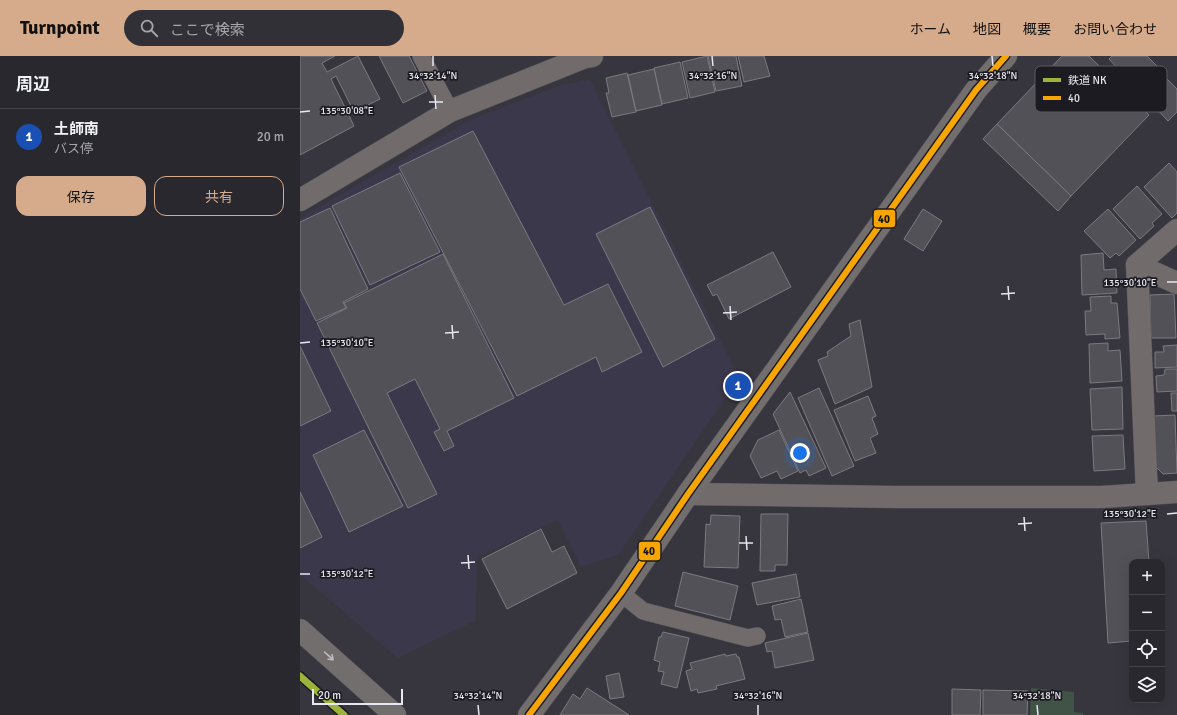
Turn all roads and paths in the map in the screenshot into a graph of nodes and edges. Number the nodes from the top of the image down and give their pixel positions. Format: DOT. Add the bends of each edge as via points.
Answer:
graph roads {
  1 [pos="421,56"];
  2 [pos="592,56"];
  3 [pos="1006,56"];
  4 [pos="450,111"];
  5 [pos="300,200"];
  6 [pos="1177,230"];
  7 [pos="1137,265"];
  8 [pos="1177,283"];
  9 [pos="1177,492"];
  10 [pos="688,494"];
  11 [pos="1147,494"];
  12 [pos="621,593"];
  13 [pos="300,630"];
  14 [pos="757,636"];
  15 [pos="395,715"];
  16 [pos="529,715"];
  1 -- 4 [label="lane"];
  2 -- 4 [label="street"];
  3 -- 10 [label="main road" via="976,90"];
  4 -- 5 [label="street"];
  6 -- 7 [label="street"];
  7 -- 8 [label="street"];
  7 -- 11 [label="street"];
  9 -- 11 [label="street"];
  10 -- 11 [label="street" via="896,497 1102,497"];
  10 -- 12 [label="main road"];
  12 -- 14 [label="lane" via="643,611 748,638"];
  12 -- 16 [label="main road"];
  13 -- 15 [label="main road, one-way"];
}
